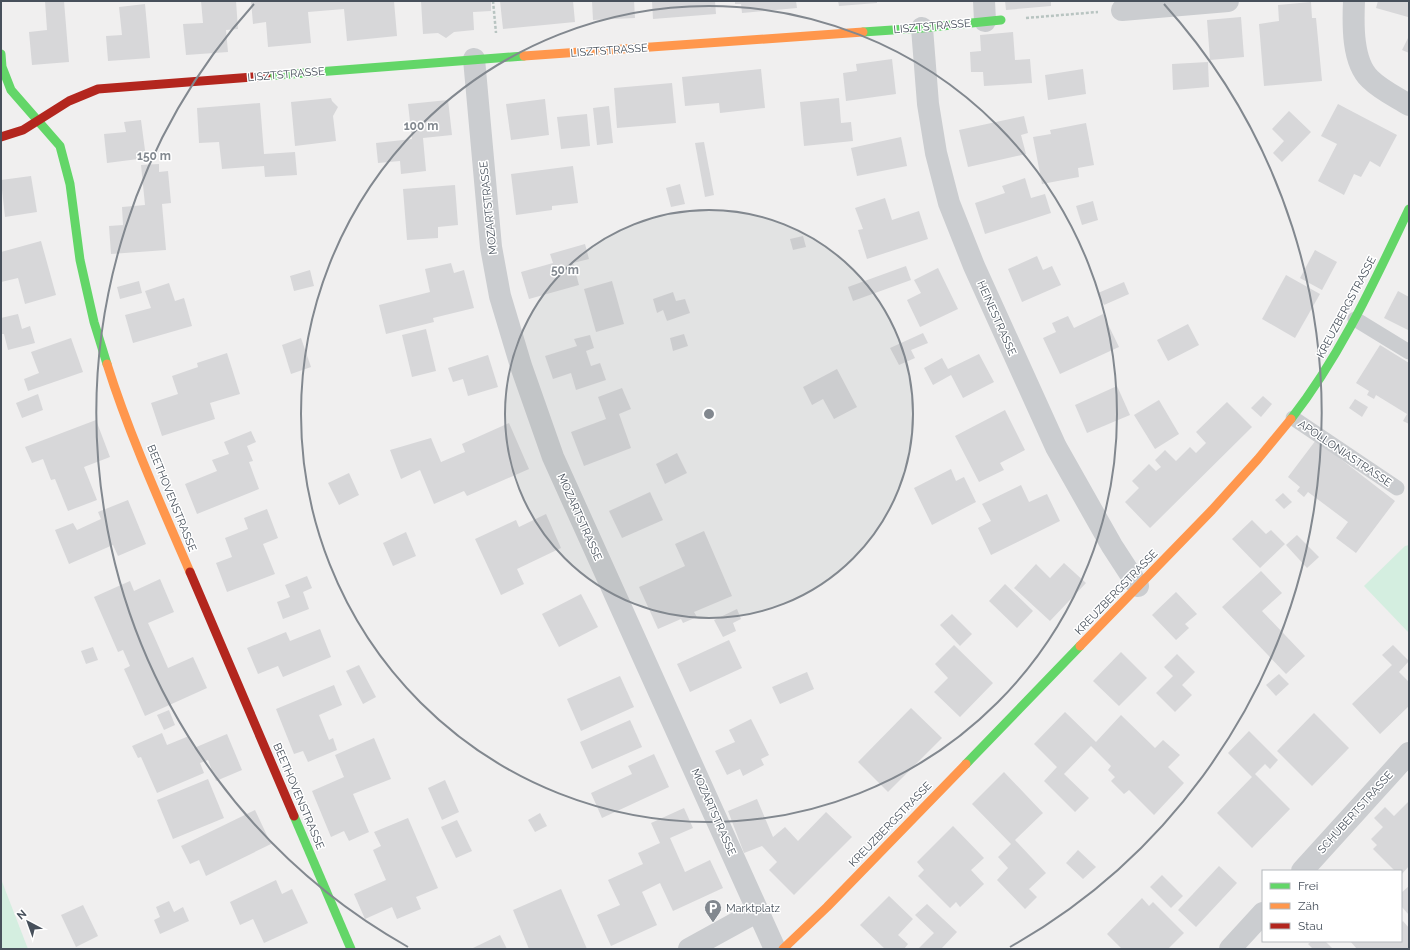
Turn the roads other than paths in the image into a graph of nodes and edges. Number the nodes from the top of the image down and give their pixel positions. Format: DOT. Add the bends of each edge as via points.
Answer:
graph roads {
  1 [pos="1228,1"];
  2 [pos="1354,1"];
  3 [pos="1122,10"];
  4 [pos="990,14"];
  5 [pos="922,28"];
  6 [pos="1,54"];
  7 [pos="474,59"];
  8 [pos="1409,105"];
  9 [pos="39,121"];
  10 [pos="1,137"];
  11 [pos="1409,209"];
  12 [pos="1355,319"];
  13 [pos="1409,352"];
  14 [pos="1293,418"];
  15 [pos="1397,488"];
  16 [pos="1138,586"];
  17 [pos="1409,754"];
  18 [pos="1303,870"];
  19 [pos="758,911"];
  20 [pos="1262,914"];
  21 [pos="351,949"];
  22 [pos="689,949"];
  23 [pos="775,949"];
  24 [pos="783,949"];
  25 [pos="1230,949"];
  1 -- 3 [label="street"];
  2 -- 8 [label="street" via="1353,34 1360,63 1369,78"];
  4 -- 5 [label="street, LISZTSTRASSE"];
  5 -- 7 [label="street, LISZTSTRASSE"];
  5 -- 16 [label="street, HEINESTRASSE" via="928,104 949,203 974,266 1056,447"];
  6 -- 9 [label="street, BEETHOVENSTRASSE" via="2,67 11,90"];
  7 -- 9 [label="street, LISZTSTRASSE" via="98,89 86,92"];
  7 -- 19 [label="street, MOZARTSTRASSE" via="491,247 500,296 521,366 553,456"];
  9 -- 10 [label="street, LISZTSTRASSE" via="12,136"];
  9 -- 21 [label="street, BEETHOVENSTRASSE" via="60,146 70,184 80,260 94,322 114,387 154,488"];
  11 -- 12 [label="street, KREUZBERGSTRASSE"];
  12 -- 13 [label="lane"];
  12 -- 14 [label="street, KREUZBERGSTRASSE" via="1327,369"];
  14 -- 15 [label="lane, APOLLONIASTRASSE"];
  14 -- 16 [label="street, KREUZBERGSTRASSE" via="1249,469"];
  16 -- 24 [label="street, KREUZBERGSTRASSE" via="827,907"];
  17 -- 18 [label="street, SCHUBERTSTRASSE"];
  19 -- 22 [label="street"];
  19 -- 23 [label="street, MOZARTSTRASSE"];
  20 -- 25 [label="street"];
}
